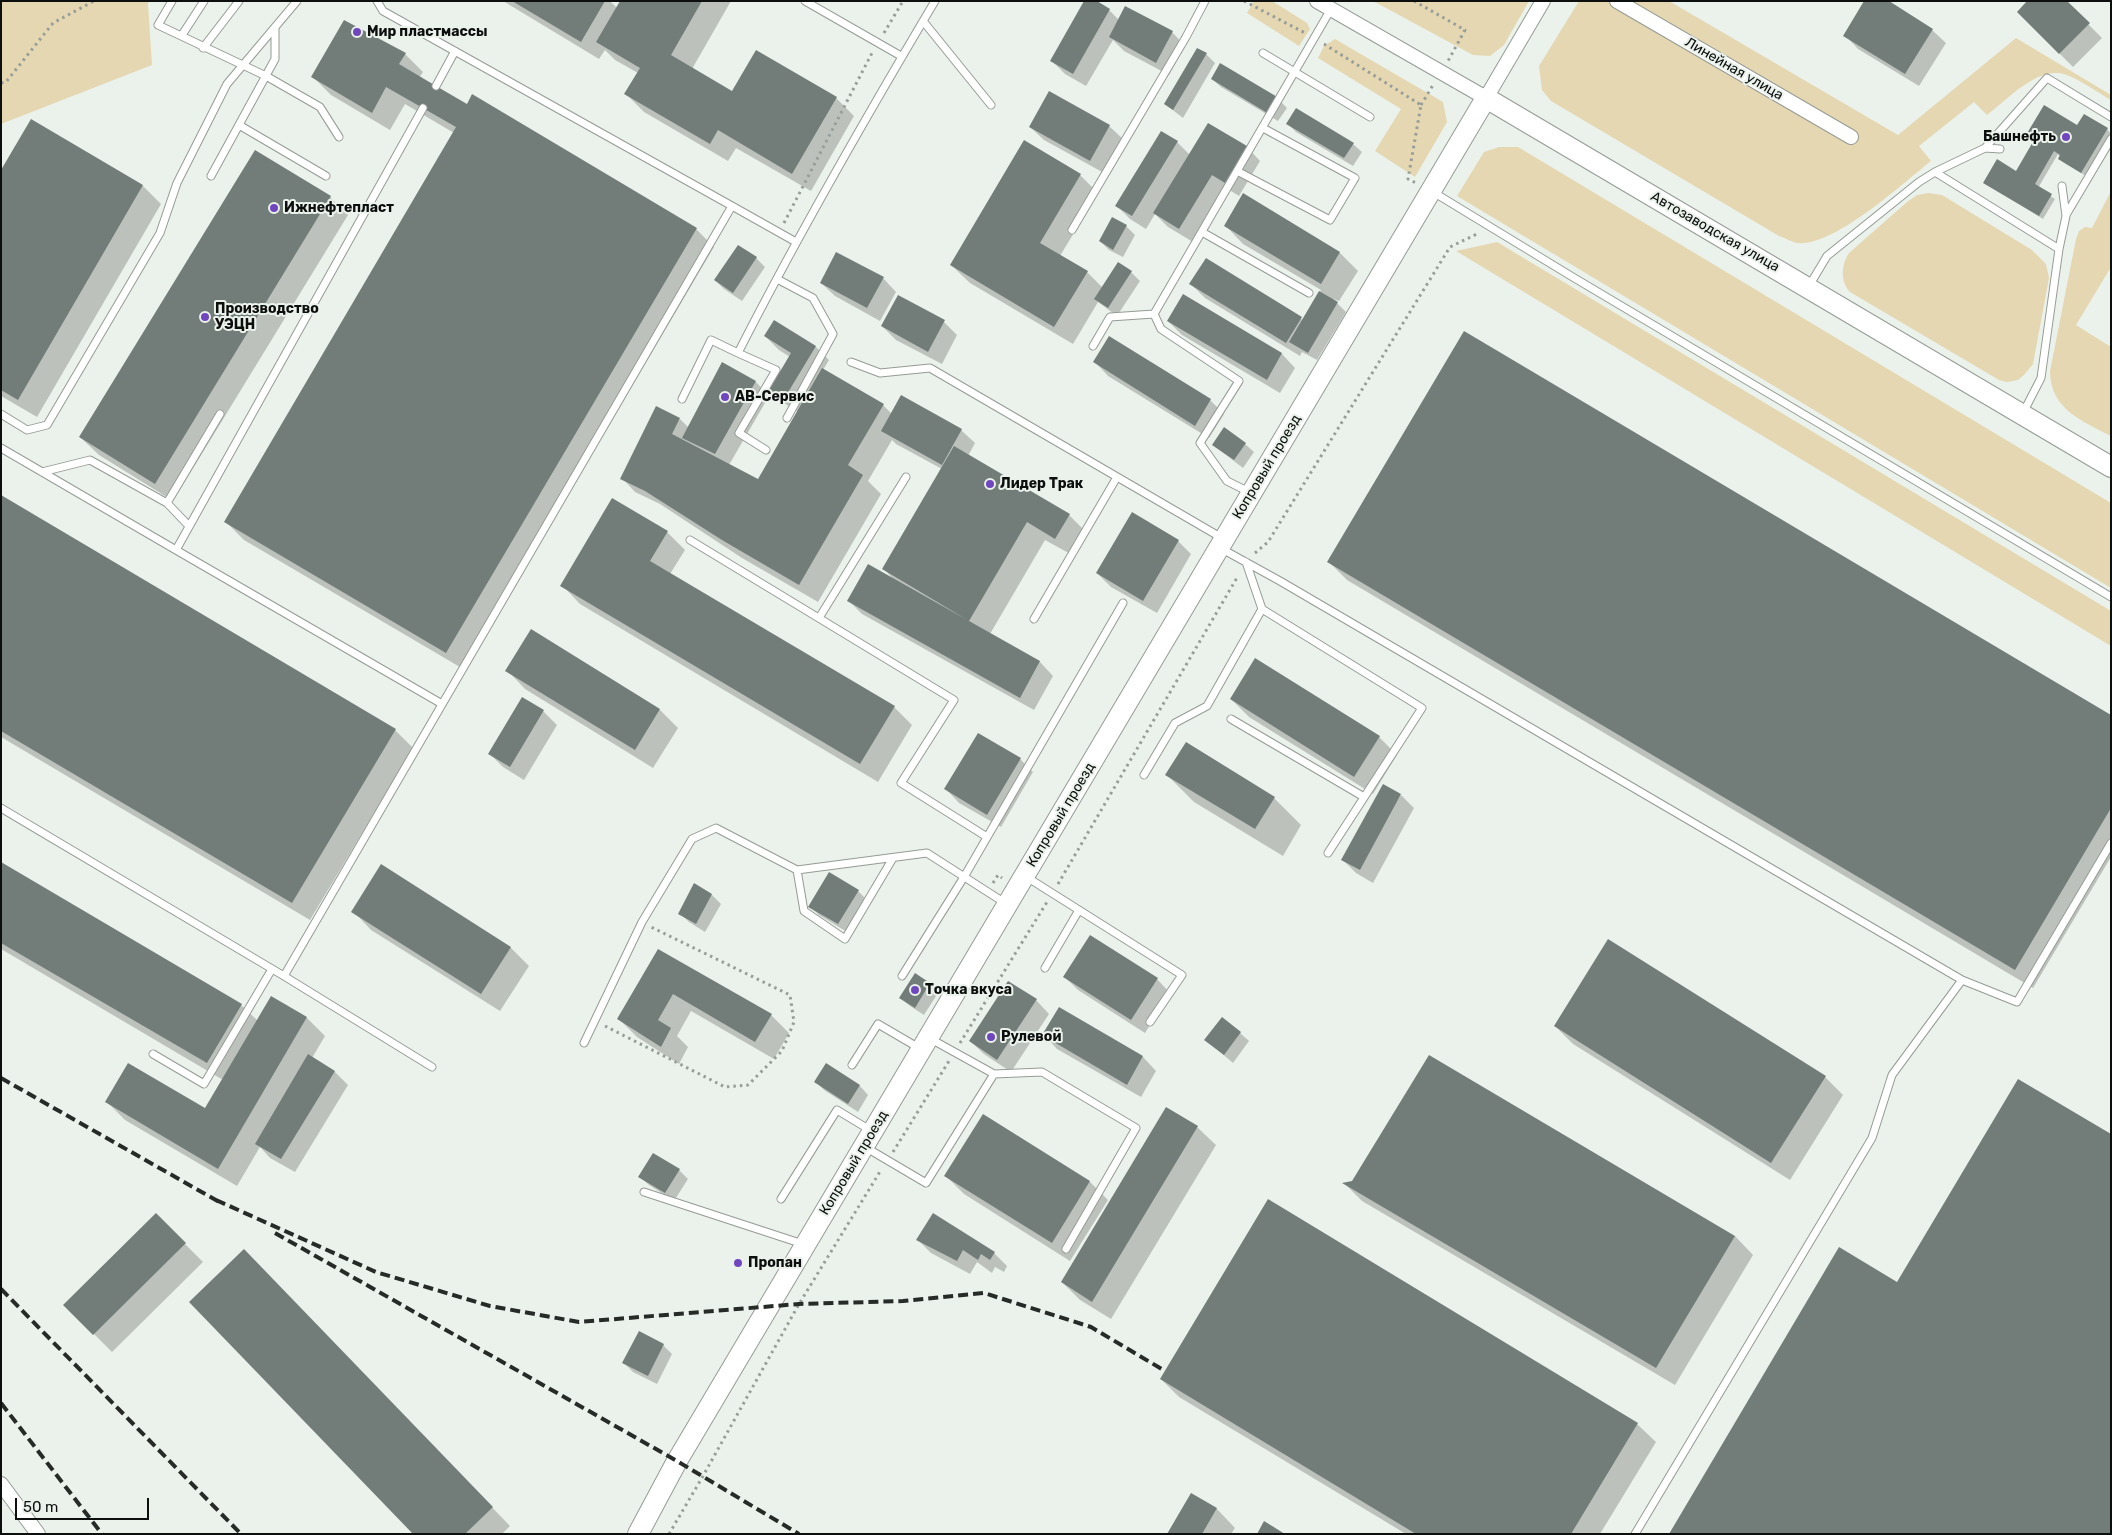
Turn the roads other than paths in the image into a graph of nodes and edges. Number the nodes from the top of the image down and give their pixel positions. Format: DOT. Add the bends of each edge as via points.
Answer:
graph roads {
  1 [pos="172,1"];
  2 [pos="204,1"];
  3 [pos="239,1"];
  4 [pos="297,1"];
  5 [pos="377,1"];
  6 [pos="806,1"];
  7 [pos="935,1"];
  8 [pos="1205,1"];
  9 [pos="1317,1"];
  10 [pos="1543,1"];
  11 [pos="1617,1"];
  12 [pos="1332,9"];
  13 [pos="923,21"];
  14 [pos="275,27"];
  15 [pos="182,35"];
  16 [pos="203,48"];
  17 [pos="455,51"];
  18 [pos="1264,54"];
  19 [pos="901,56"];
  20 [pos="243,66"];
  21 [pos="1295,72"];
  22 [pos="266,76"];
  23 [pos="436,86"];
  24 [pos="1486,98"];
  25 [pos="991,105"];
  26 [pos="423,108"];
  27 [pos="1370,117"];
  28 [pos="2111,117"];
  29 [pos="239,126"];
  30 [pos="1263,128"];
  31 [pos="340,137"];
  32 [pos="1851,137"];
  33 [pos="2111,139"];
  34 [pos="1985,148"];
  35 [pos="2000,149"];
  36 [pos="1238,171"];
  37 [pos="1936,172"];
  38 [pos="211,176"];
  39 [pos="326,176"];
  40 [pos="2062,186"];
  41 [pos="1431,191"];
  42 [pos="732,206"];
  43 [pos="2066,216"];
  44 [pos="1072,230"];
  45 [pos="1202,232"];
  46 [pos="796,242"];
  47 [pos="2059,249"];
  48 [pos="777,279"];
  49 [pos="1808,287"];
  50 [pos="1309,294"];
  51 [pos="1154,314"];
  52 [pos="1093,346"];
  53 [pos="738,353"];
  54 [pos="851,362"];
  55 [pos="682,399"];
  56 [pos="1,414"];
  57 [pos="220,414"];
  58 [pos="2022,414"];
  59 [pos="788,418"];
  60 [pos="1,448"];
  61 [pos="766,450"];
  62 [pos="2111,467"];
  63 [pos="42,472"];
  64 [pos="906,477"];
  65 [pos="1117,477"];
  66 [pos="1251,494"];
  67 [pos="166,503"];
  68 [pos="189,526"];
  69 [pos="690,540"];
  70 [pos="1222,543"];
  71 [pos="176,550"];
  72 [pos="1246,562"];
  73 [pos="2111,597"];
  74 [pos="1123,603"];
  75 [pos="1262,609"];
  76 [pos="819,618"];
  77 [pos="1034,620"];
  78 [pos="442,704"];
  79 [pos="1231,719"];
  80 [pos="1144,775"];
  81 [pos="1364,797"];
  82 [pos="1,808"];
  83 [pos="987,837"];
  84 [pos="2111,843"];
  85 [pos="1328,853"];
  86 [pos="893,858"];
  87 [pos="797,870"];
  88 [pos="1025,875"];
  89 [pos="964,877"];
  90 [pos="1007,905"];
  91 [pos="1079,910"];
  92 [pos="1045,968"];
  93 [pos="272,969"];
  94 [pos="284,976"];
  95 [pos="902,976"];
  96 [pos="1962,980"];
  97 [pos="1150,1022"];
  98 [pos="584,1043"];
  99 [pos="925,1044"];
  100 [pos="153,1054"];
  101 [pos="852,1065"];
  102 [pos="432,1067"];
  103 [pos="994,1074"];
  104 [pos="868,1139"];
  105 [pos="644,1192"];
  106 [pos="781,1199"];
  107 [pos="805,1245"];
  108 [pos="1066,1249"];
  109 [pos="1,1484"];
  110 [pos="38,1534"];
  111 [pos="638,1534"];
  112 [pos="1635,1534"];
  1 -- 15 [label="lane" via="158,25"];
  2 -- 15 [label="lane"];
  3 -- 16 [label="lane"];
  4 -- 14 [label="lane"];
  5 -- 17 [label="lane" via="383,11"];
  6 -- 19 [label="lane"];
  7 -- 13 [label="lane"];
  8 -- 44 [label="lane"];
  9 -- 12 [label="street, Автозаводская улица"];
  10 -- 24 [label="street"];
  11 -- 32 [label="street, Линейная улица"];
  12 -- 21 [label="lane"];
  12 -- 24 [label="street, Автозаводская улица"];
  13 -- 19 [label="lane"];
  13 -- 25 [label="lane"];
  14 -- 20 [label="lane"];
  14 -- 22 [label="lane" via="275,59"];
  15 -- 16 [label="lane"];
  16 -- 20 [label="lane"];
  17 -- 23 [label="lane"];
  17 -- 42 [label="lane"];
  18 -- 21 [label="lane"];
  19 -- 46 [label="lane"];
  20 -- 22 [label="lane"];
  20 -- 56 [label="lane" via="227,84 177,183 160,233 47,425 26,430"];
  21 -- 27 [label="lane"];
  21 -- 30 [label="lane"];
  22 -- 29 [label="lane"];
  22 -- 31 [label="lane" via="320,107"];
  24 -- 41 [label="main road, Копровый проезд"];
  24 -- 49 [label="main road, Автозаводская улица"];
  26 -- 68 [label="lane"];
  28 -- 34 [label="lane" via="2047,78"];
  29 -- 38 [label="lane"];
  29 -- 39 [label="lane"];
  30 -- 36 [label="lane"];
  30 -- 36 [label="lane" via="1355,178 1330,220"];
  33 -- 43 [label="lane"];
  34 -- 35 [label="lane"];
  34 -- 37 [label="lane"];
  36 -- 45 [label="lane"];
  37 -- 47 [label="lane"];
  37 -- 49 [label="lane" via="1827,256"];
  40 -- 43 [label="lane"];
  41 -- 66 [label="main road, Копровый проезд"];
  41 -- 73 [label="lane"];
  42 -- 46 [label="lane"];
  42 -- 78 [label="lane"];
  43 -- 47 [label="lane"];
  45 -- 50 [label="lane"];
  45 -- 51 [label="lane"];
  46 -- 48 [label="lane"];
  47 -- 58 [label="lane" via="2041,378"];
  48 -- 53 [label="lane"];
  48 -- 59 [label="lane" via="813,298 833,334"];
  49 -- 58 [label="main road, Автозаводская улица"];
  51 -- 52 [label="lane" via="1110,317"];
  51 -- 66 [label="lane" via="1161,330 1239,381 1200,444 1227,481"];
  53 -- 55 [label="lane" via="710,340"];
  53 -- 61 [label="lane" via="776,370 739,433"];
  54 -- 65 [label="lane" via="880,374 930,368"];
  57 -- 67 [label="lane"];
  58 -- 62 [label="main road, Автозаводская улица"];
  60 -- 63 [label="lane"];
  63 -- 67 [label="lane" via="90,460"];
  63 -- 71 [label="lane"];
  64 -- 76 [label="lane"];
  65 -- 70 [label="lane"];
  65 -- 77 [label="lane"];
  66 -- 70 [label="main road, Копровый проезд"];
  67 -- 68 [label="lane"];
  68 -- 71 [label="lane"];
  69 -- 76 [label="lane"];
  70 -- 72 [label="lane"];
  70 -- 88 [label="main road, Копровый проезд"];
  71 -- 78 [label="lane"];
  72 -- 75 [label="lane"];
  72 -- 96 [label="lane"];
  74 -- 83 [label="lane"];
  75 -- 80 [label="lane" via="1207,706 1175,723"];
  75 -- 81 [label="lane" via="1422,708"];
  76 -- 83 [label="lane" via="954,700 901,783"];
  78 -- 94 [label="lane"];
  79 -- 81 [label="lane"];
  81 -- 85 [label="lane"];
  82 -- 93 [label="lane"];
  83 -- 89 [label="lane"];
  84 -- 96 [label="lane" via="2017,1002"];
  86 -- 87 [label="lane"];
  86 -- 87 [label="lane" via="845,939 804,912"];
  86 -- 89 [label="lane" via="928,853"];
  87 -- 98 [label="lane" via="716,828 692,839 642,922"];
  88 -- 90 [label="main road, Копровый проезд"];
  88 -- 91 [label="lane"];
  89 -- 90 [label="lane"];
  89 -- 95 [label="lane"];
  90 -- 99 [label="main road, Копровый проезд"];
  91 -- 92 [label="lane"];
  91 -- 97 [label="lane" via="1182,975"];
  93 -- 94 [label="lane"];
  93 -- 100 [label="lane" via="204,1084"];
  94 -- 102 [label="lane"];
  96 -- 112 [label="lane" via="1892,1075 1872,1138"];
  99 -- 101 [label="lane" via="878,1024"];
  99 -- 103 [label="lane"];
  99 -- 104 [label="main road, Копровый проезд"];
  103 -- 104 [label="lane" via="926,1183"];
  103 -- 108 [label="lane" via="1042,1072 1136,1128"];
  104 -- 106 [label="lane" via="837,1110"];
  104 -- 107 [label="main road, Копровый проезд"];
  105 -- 107 [label="lane"];
  107 -- 111 [label="main road, Копровый проезд"];
  109 -- 110 [label="street"];
}
